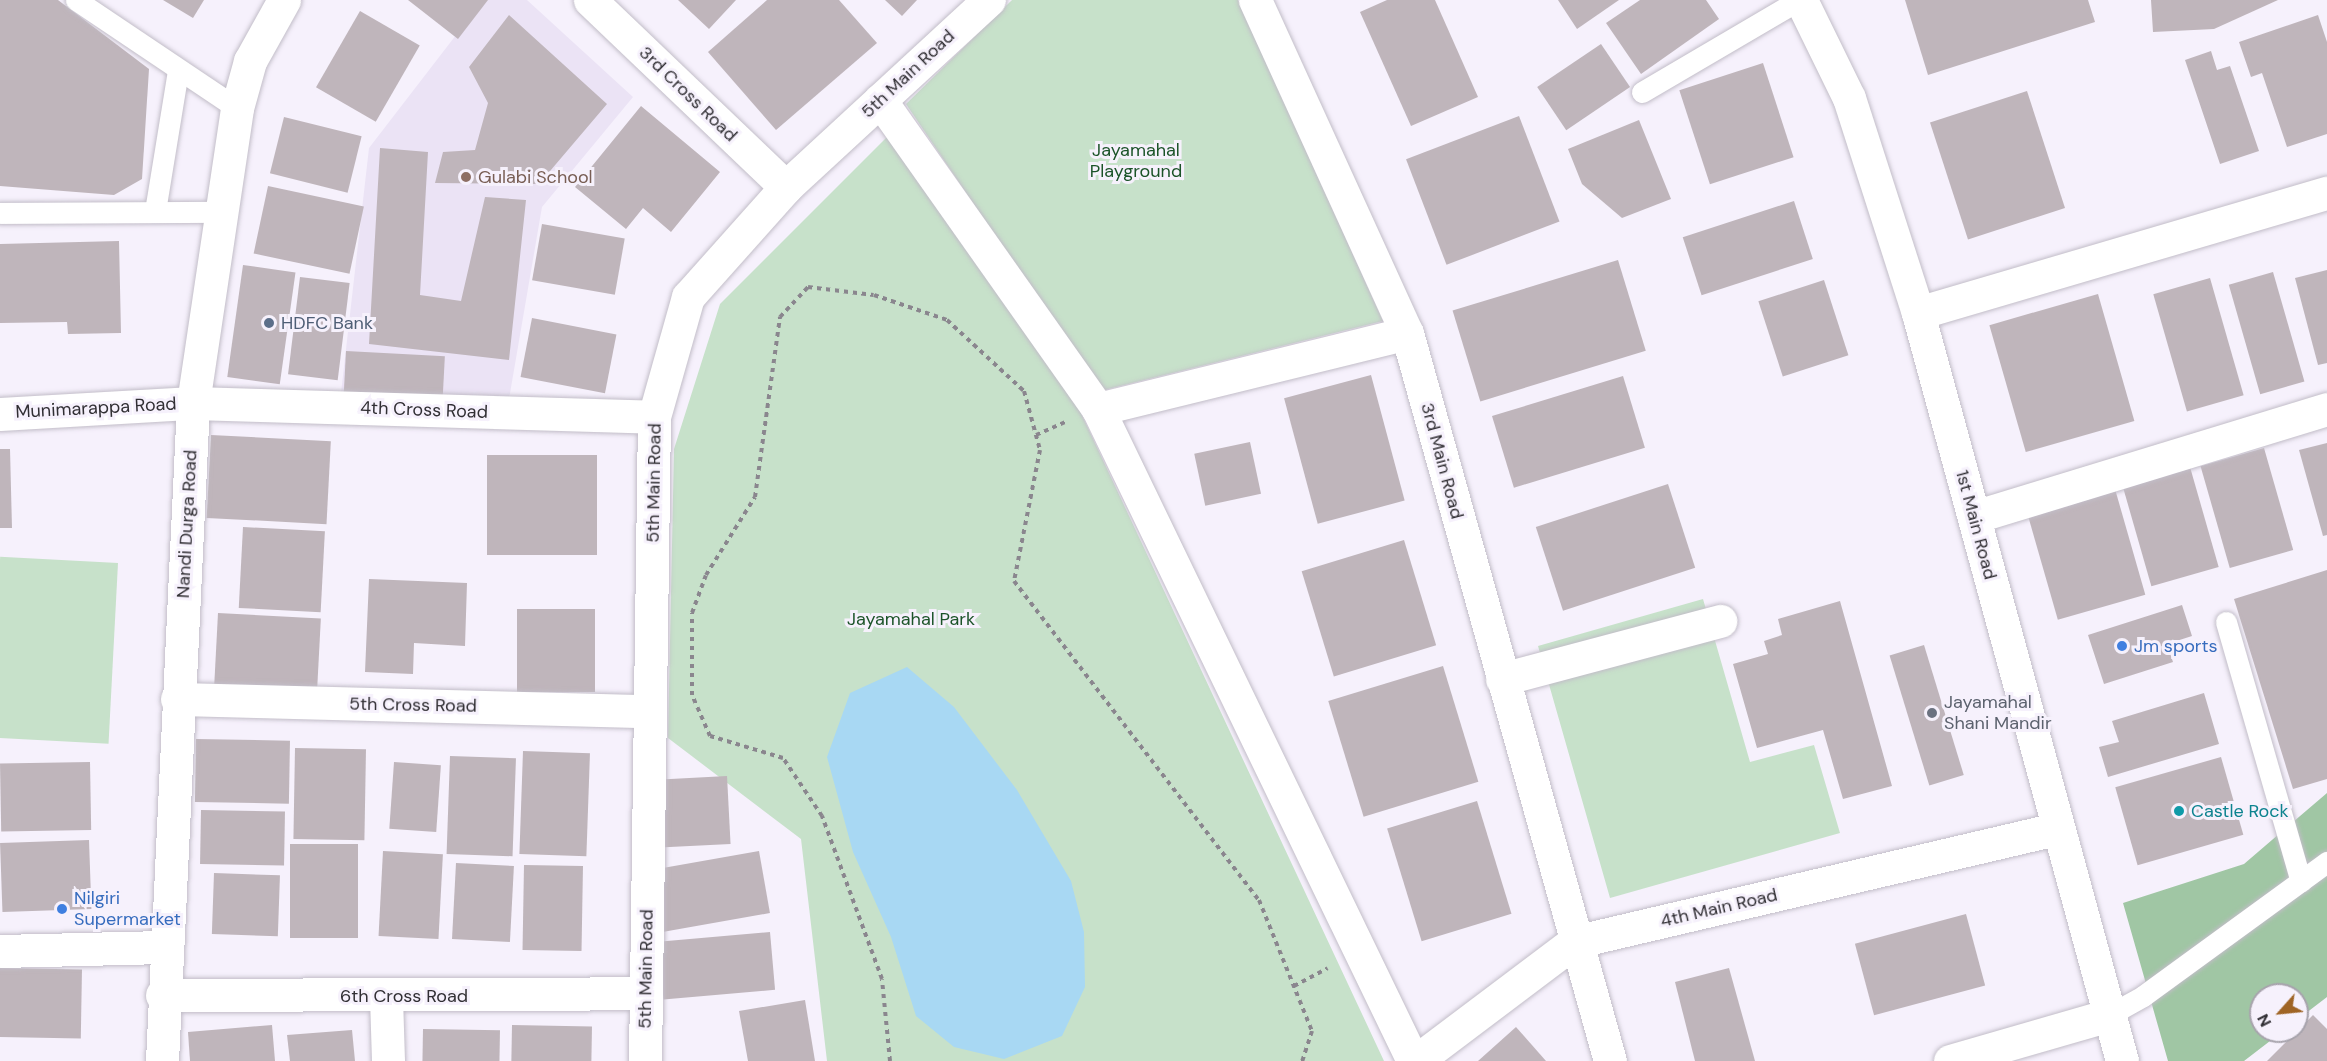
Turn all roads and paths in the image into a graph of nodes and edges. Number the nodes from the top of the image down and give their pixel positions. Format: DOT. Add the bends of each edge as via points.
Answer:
graph roads {
  1 [pos="76,0"];
  2 [pos="284,0"];
  3 [pos="590,0"];
  4 [pos="989,0"];
  5 [pos="1255,0"];
  6 [pos="1800,0"];
  7 [pos="178,71"];
  8 [pos="1642,92"];
  9 [pos="880,100"];
  10 [pos="237,108"];
  11 [pos="786,187"];
  12 [pos="2327,193"];
  13 [pos="155,211"];
  14 [pos="221,212"];
  15 [pos="0,213"];
  16 [pos="1918,314"];
  17 [pos="1407,333"];
  18 [pos="193,403"];
  19 [pos="1098,409"];
  20 [pos="2327,409"];
  21 [pos="0,414"];
  22 [pos="654,417"];
  23 [pos="1974,517"];
  24 [pos="1720,621"];
  25 [pos="2226,622"];
  26 [pos="1502,679"];
  27 [pos="177,699"];
  28 [pos="650,711"];
  29 [pos="2055,829"];
  30 [pos="2327,862"];
  31 [pos="2301,881"];
  32 [pos="1574,942"];
  33 [pos="164,947"];
  34 [pos="0,951"];
  35 [pos="646,993"];
  36 [pos="162,995"];
  37 [pos="386,997"];
  38 [pos="2109,1015"];
  39 [pos="652,1056"];
  40 [pos="162,1061"];
  41 [pos="388,1061"];
  42 [pos="890,1061"];
  43 [pos="1302,1061"];
  44 [pos="1415,1061"];
  45 [pos="1610,1061"];
  46 [pos="1950,1061"];
  47 [pos="2122,1061"];
  1 -- 7 [label="lane"];
  2 -- 10 [label="street, Nandi Durga Road" via="250,61"];
  3 -- 11 [label="street, 3rd Cross Road"];
  4 -- 9 [label="street, 5th Main Road"];
  5 -- 17 [label="street, 3rd Main Road"];
  6 -- 8 [label="lane"];
  6 -- 16 [label="street, 1st Main Road" via="1849,98"];
  7 -- 10 [label="lane"];
  7 -- 13 [label="lane"];
  9 -- 11 [label="street, 5th Main Road"];
  9 -- 19 [label="street"];
  10 -- 14 [label="street, Nandi Durga Road"];
  11 -- 22 [label="street, 5th Main Road" via="688,297"];
  12 -- 16 [label="street"];
  13 -- 14 [label="lane"];
  13 -- 15 [label="lane"];
  14 -- 18 [label="street, Nandi Durga Road"];
  16 -- 23 [label="street, 1st Main Road"];
  17 -- 19 [label="street"];
  17 -- 26 [label="street, 3rd Main Road"];
  18 -- 21 [label="street, Munimarappa Road"];
  18 -- 22 [label="street, 4th Cross Road"];
  18 -- 27 [label="street, Nandi Durga Road"];
  19 -- 44 [label="street"];
  20 -- 23 [label="street"];
  22 -- 28 [label="street, 5th Main Road"];
  23 -- 29 [label="street, 1st Main Road"];
  24 -- 26 [label="street"];
  25 -- 31 [label="lane"];
  26 -- 32 [label="street, 3rd Main Road"];
  27 -- 28 [label="street, 5th Cross Road"];
  27 -- 33 [label="street, Nandi Durga Road"];
  28 -- 35 [label="street, 5th Main Road"];
  29 -- 32 [label="street, 4th Main Road"];
  29 -- 38 [label="street, 1st Main Road"];
  30 -- 31 [label="lane"];
  31 -- 38 [label="lane" via="2143,996"];
  32 -- 44 [label="street, 4th Main Road"];
  32 -- 45 [label="street, 3rd Main Road"];
  33 -- 34 [label="street"];
  33 -- 36 [label="street, Nandi Durga Road"];
  35 -- 37 [label="street, 6th Cross Road"];
  35 -- 39 [label="street, 5th Main Road"];
  36 -- 37 [label="street, 6th Cross Road"];
  36 -- 40 [label="street, Nandi Durga Road"];
  37 -- 41 [label="street"];
  38 -- 46 [label="street"];
  38 -- 47 [label="street, 1st Main Road"];
  42 -- 43 [label="path" via="882,979 822,816 783,758 710,736 692,695 692,613 706,575 755,497 780,317 808,287 874,295 947,320 1024,391 1040,450 1014,581 1260,900 1312,1031"];
}
